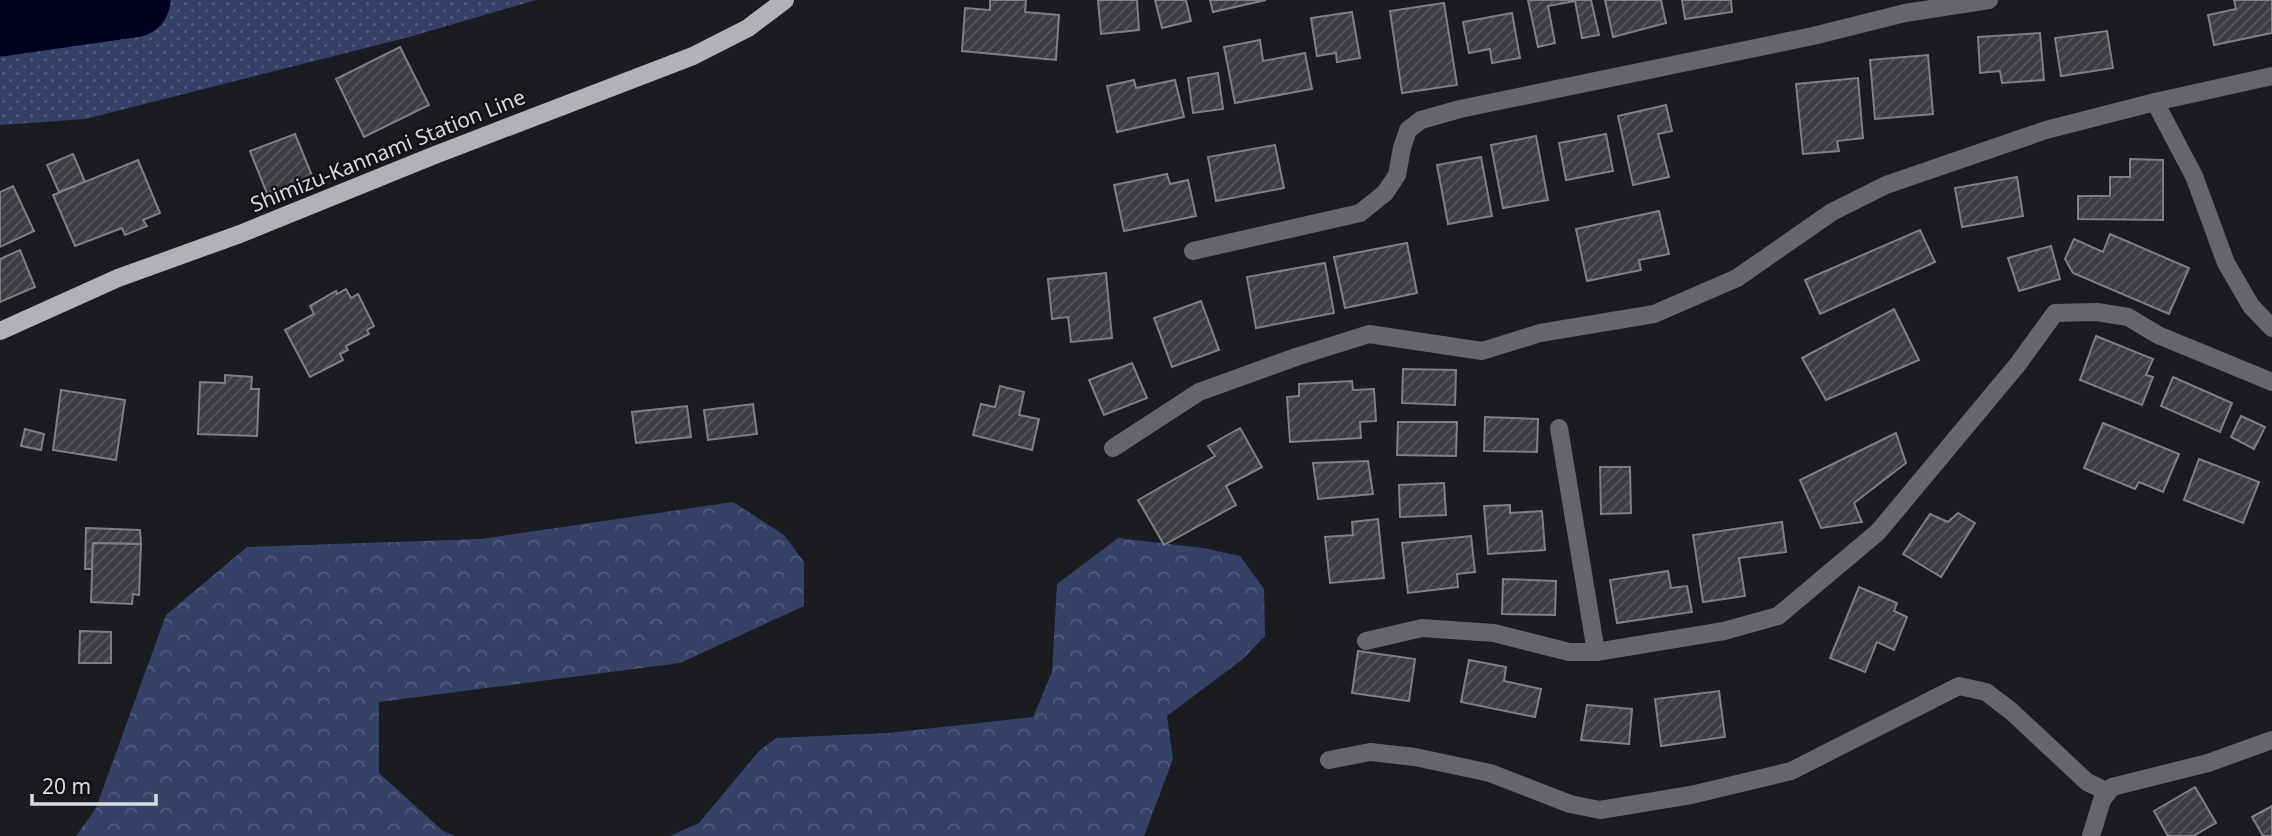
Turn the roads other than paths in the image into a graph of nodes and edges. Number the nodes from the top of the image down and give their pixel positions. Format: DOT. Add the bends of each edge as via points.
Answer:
graph roads {
  1 [pos="785,0"];
  2 [pos="1989,0"];
  3 [pos="1904,6"];
  4 [pos="2272,76"];
  5 [pos="2155,102"];
  6 [pos="1192,251"];
  7 [pos="2272,328"];
  8 [pos="0,331"];
  9 [pos="2272,382"];
  10 [pos="1559,428"];
  11 [pos="1113,449"];
  12 [pos="1366,641"];
  13 [pos="1595,652"];
  14 [pos="2272,740"];
  15 [pos="1329,760"];
  16 [pos="2108,792"];
  17 [pos="2091,836"];
  1 -- 8 [label="main road, Shimizu-Kannami Station Line" via="748,28 693,56 117,278"];
  2 -- 3 [label="street"];
  3 -- 6 [label="street" via="1813,36 1422,120 1408,130 1397,175 1385,193 1360,213"];
  4 -- 5 [label="street"];
  5 -- 7 [label="street" via="2194,176 2226,263 2251,306"];
  5 -- 11 [label="street" via="2046,130 1886,185 1832,212 1737,278 1654,314 1540,333 1482,351 1369,334 1199,393"];
  9 -- 13 [label="street" via="2158,335 2128,317 2055,313 1878,532 1778,615 1724,631"];
  10 -- 13 [label="street"];
  12 -- 13 [label="street" via="1422,628 1493,633 1569,652"];
  14 -- 16 [label="street" via="2207,763 2112,787"];
  15 -- 16 [label="street" via="1370,752 1415,757 1490,773 1570,804 1600,810 1691,795 1791,771 1959,686 1986,692 2087,782"];
  16 -- 17 [label="street"];
}
